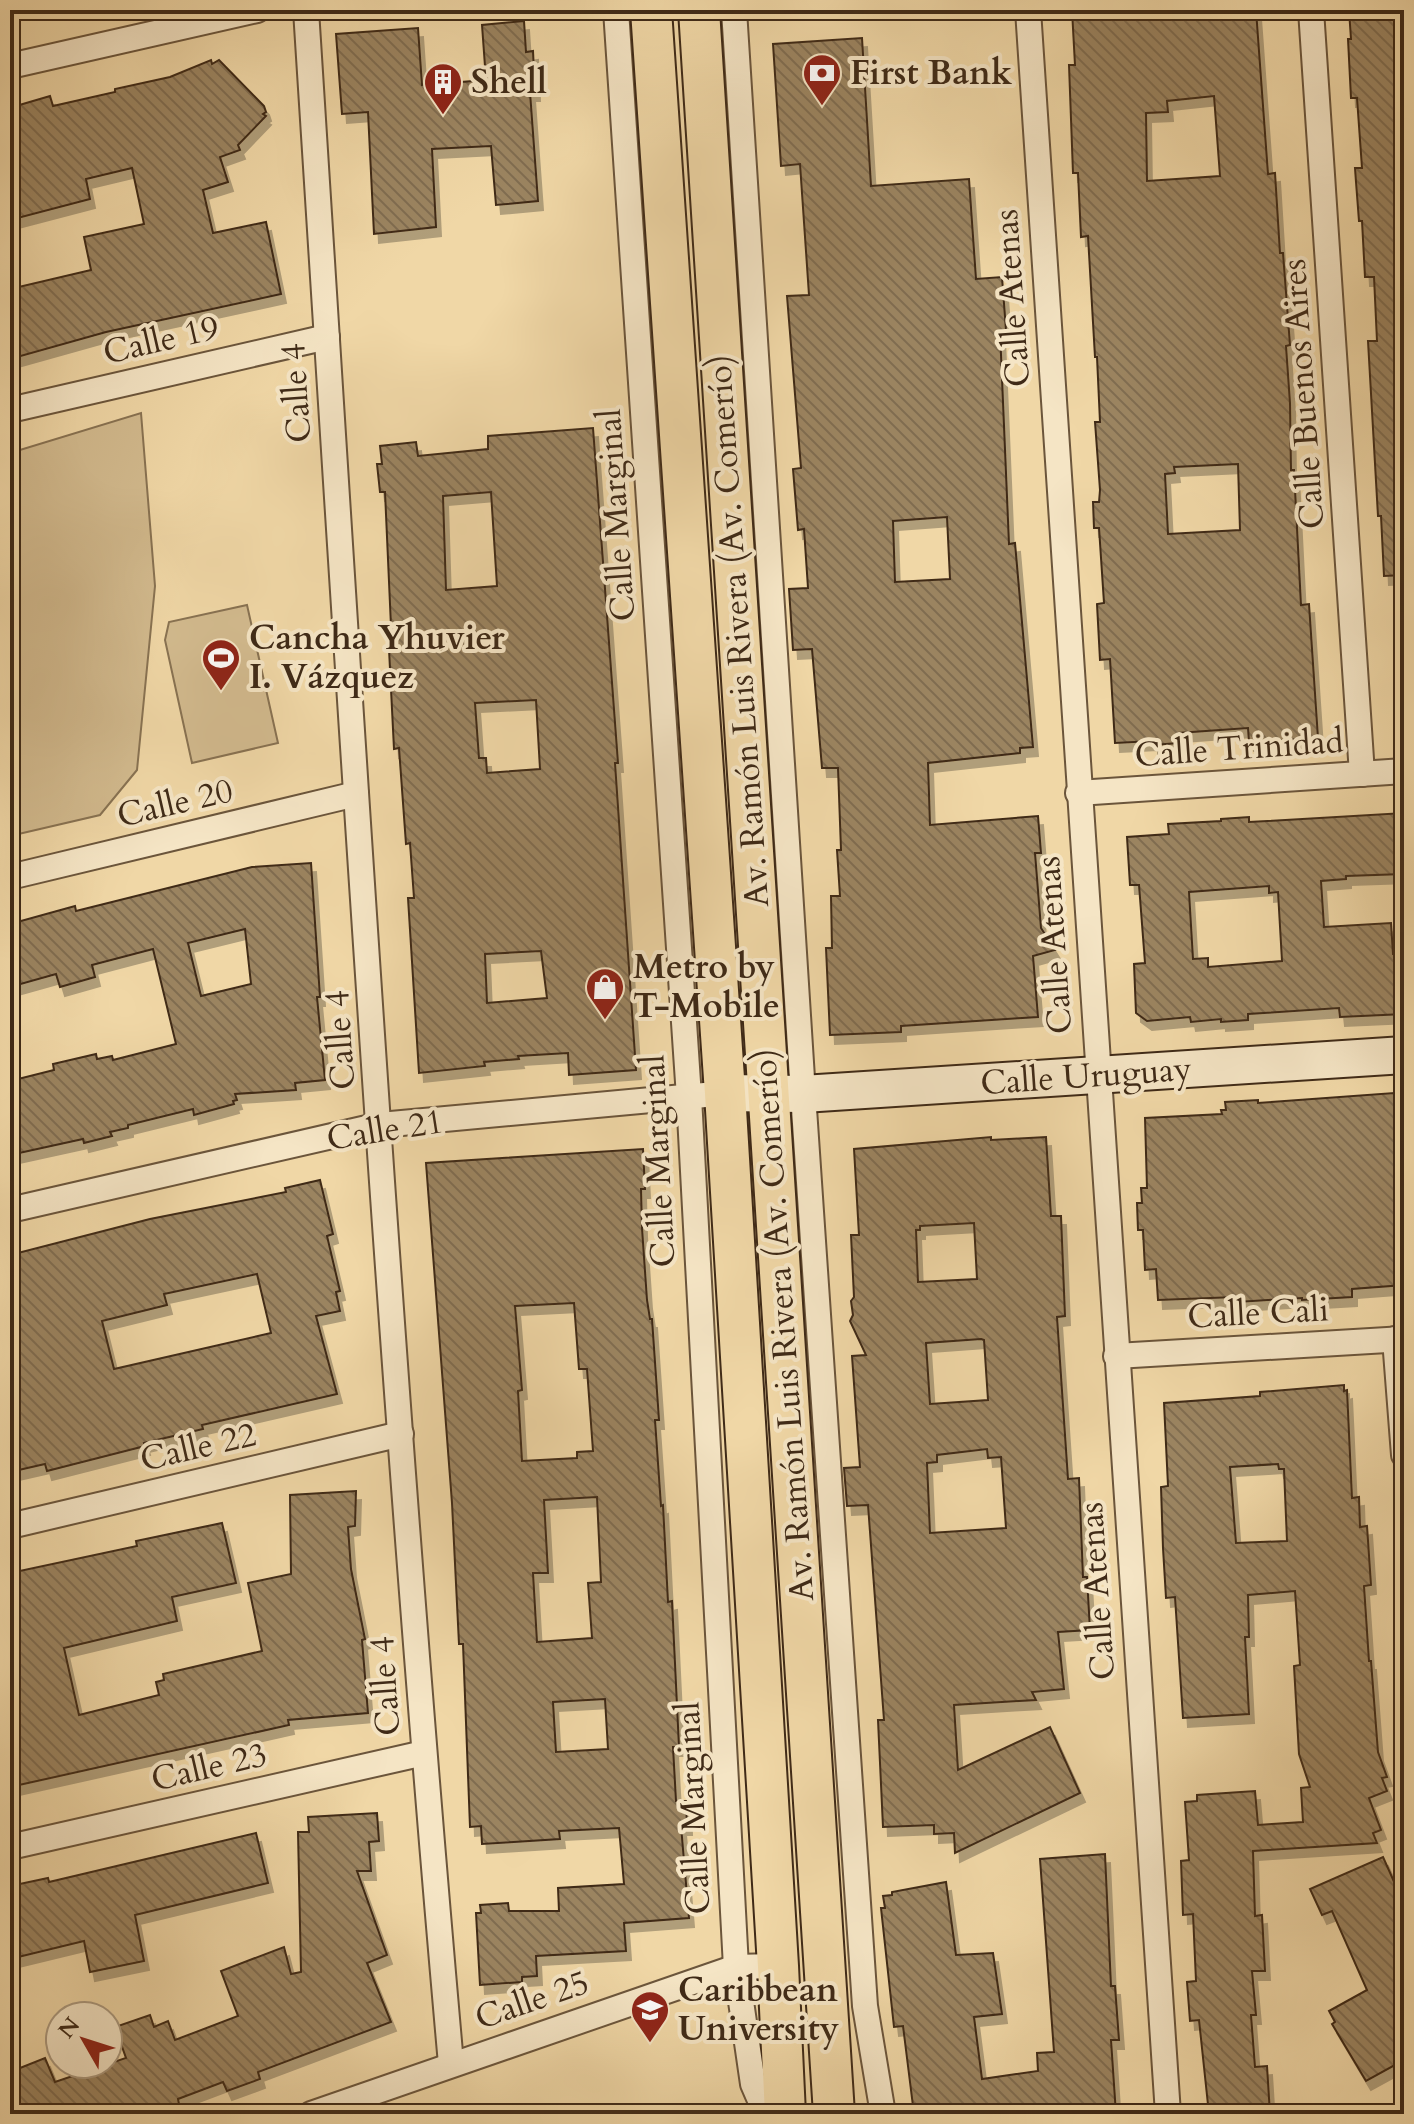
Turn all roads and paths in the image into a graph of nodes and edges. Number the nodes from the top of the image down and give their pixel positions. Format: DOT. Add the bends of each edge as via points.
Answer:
graph roads {
  1 [pos="257,10"];
  2 [pos="306,10"];
  3 [pos="616,10"];
  4 [pos="651,10"];
  5 [pos="699,10"];
  6 [pos="734,10"];
  7 [pos="1028,10"];
  8 [pos="1311,10"];
  9 [pos="10,66"];
  10 [pos="327,337"];
  11 [pos="10,410"];
  12 [pos="1404,771"];
  13 [pos="1362,774"];
  14 [pos="1078,793"];
  15 [pos="356,794"];
  16 [pos="10,877"];
  17 [pos="1404,1055"];
  18 [pos="1097,1075"];
  19 [pos="785,1094"];
  20 [pos="707,1095"];
  21 [pos="380,1125"];
  22 [pos="10,1210"];
  23 [pos="1400,1339"];
  24 [pos="1116,1356"];
  25 [pos="401,1434"];
  26 [pos="1404,1455"];
  27 [pos="10,1526"];
  28 [pos="424,1753"];
  29 [pos="10,1847"];
  30 [pos="778,1966"];
  31 [pos="736,1967"];
  32 [pos="451,2064"];
  33 [pos="311,2114"];
  34 [pos="766,2114"];
  35 [pos="785,2114"];
  36 [pos="834,2114"];
  37 [pos="883,2114"];
  38 [pos="1168,2114"];
  1 -- 9 [label="street"];
  2 -- 10 [label="street, Calle 4"];
  3 -- 20 [label="street, Calle Marginal"];
  4 -- 20 [label="main road, Av. Ramón Luis Rivera (Av. Comerío)"];
  5 -- 19 [label="main road, Av. Ramón Luis Rivera (Av. Comerío)"];
  6 -- 19 [label="street"];
  7 -- 14 [label="street, Calle Atenas"];
  8 -- 13 [label="street, Calle Buenos Aires"];
  10 -- 11 [label="street, Calle 19"];
  10 -- 15 [label="street, Calle 4"];
  12 -- 13 [label="street, Calle Trinidad"];
  13 -- 14 [label="street, Calle Trinidad"];
  14 -- 18 [label="street, Calle Atenas"];
  15 -- 16 [label="street, Calle 20"];
  15 -- 21 [label="street, Calle 4"];
  17 -- 18 [label="street, Calle Uruguay"];
  18 -- 19 [label="street, Calle Uruguay"];
  18 -- 24 [label="street, Calle Atenas"];
  19 -- 20 [label="street, Calle 21"];
  19 -- 36 [label="main road, Av. Ramón Luis Rivera (Av. Comerío)"];
  19 -- 37 [label="street" via="865,2006"];
  20 -- 21 [label="street, Calle 21"];
  20 -- 30 [label="main road, Av. Ramón Luis Rivera (Av. Comerío)"];
  20 -- 31 [label="street, Calle Marginal"];
  21 -- 22 [label="street, Calle 21"];
  21 -- 25 [label="street, Calle 4"];
  23 -- 24 [label="street, Calle Cali"];
  23 -- 26 [label="street"];
  24 -- 38 [label="street, Calle Atenas"];
  25 -- 27 [label="street, Calle 22"];
  25 -- 28 [label="street, Calle 4"];
  28 -- 29 [label="street, Calle 23"];
  28 -- 32 [label="street, Calle 4"];
  30 -- 31 [label="street, Calle 25"];
  30 -- 35 [label="main road, Av. Ramón Luis Rivera (Av. Comerío)"];
  31 -- 32 [label="street, Calle 25"];
  31 -- 34 [label="street, Calle Marginal" via="753,2084"];
  32 -- 33 [label="street, Calle 25"];
}
